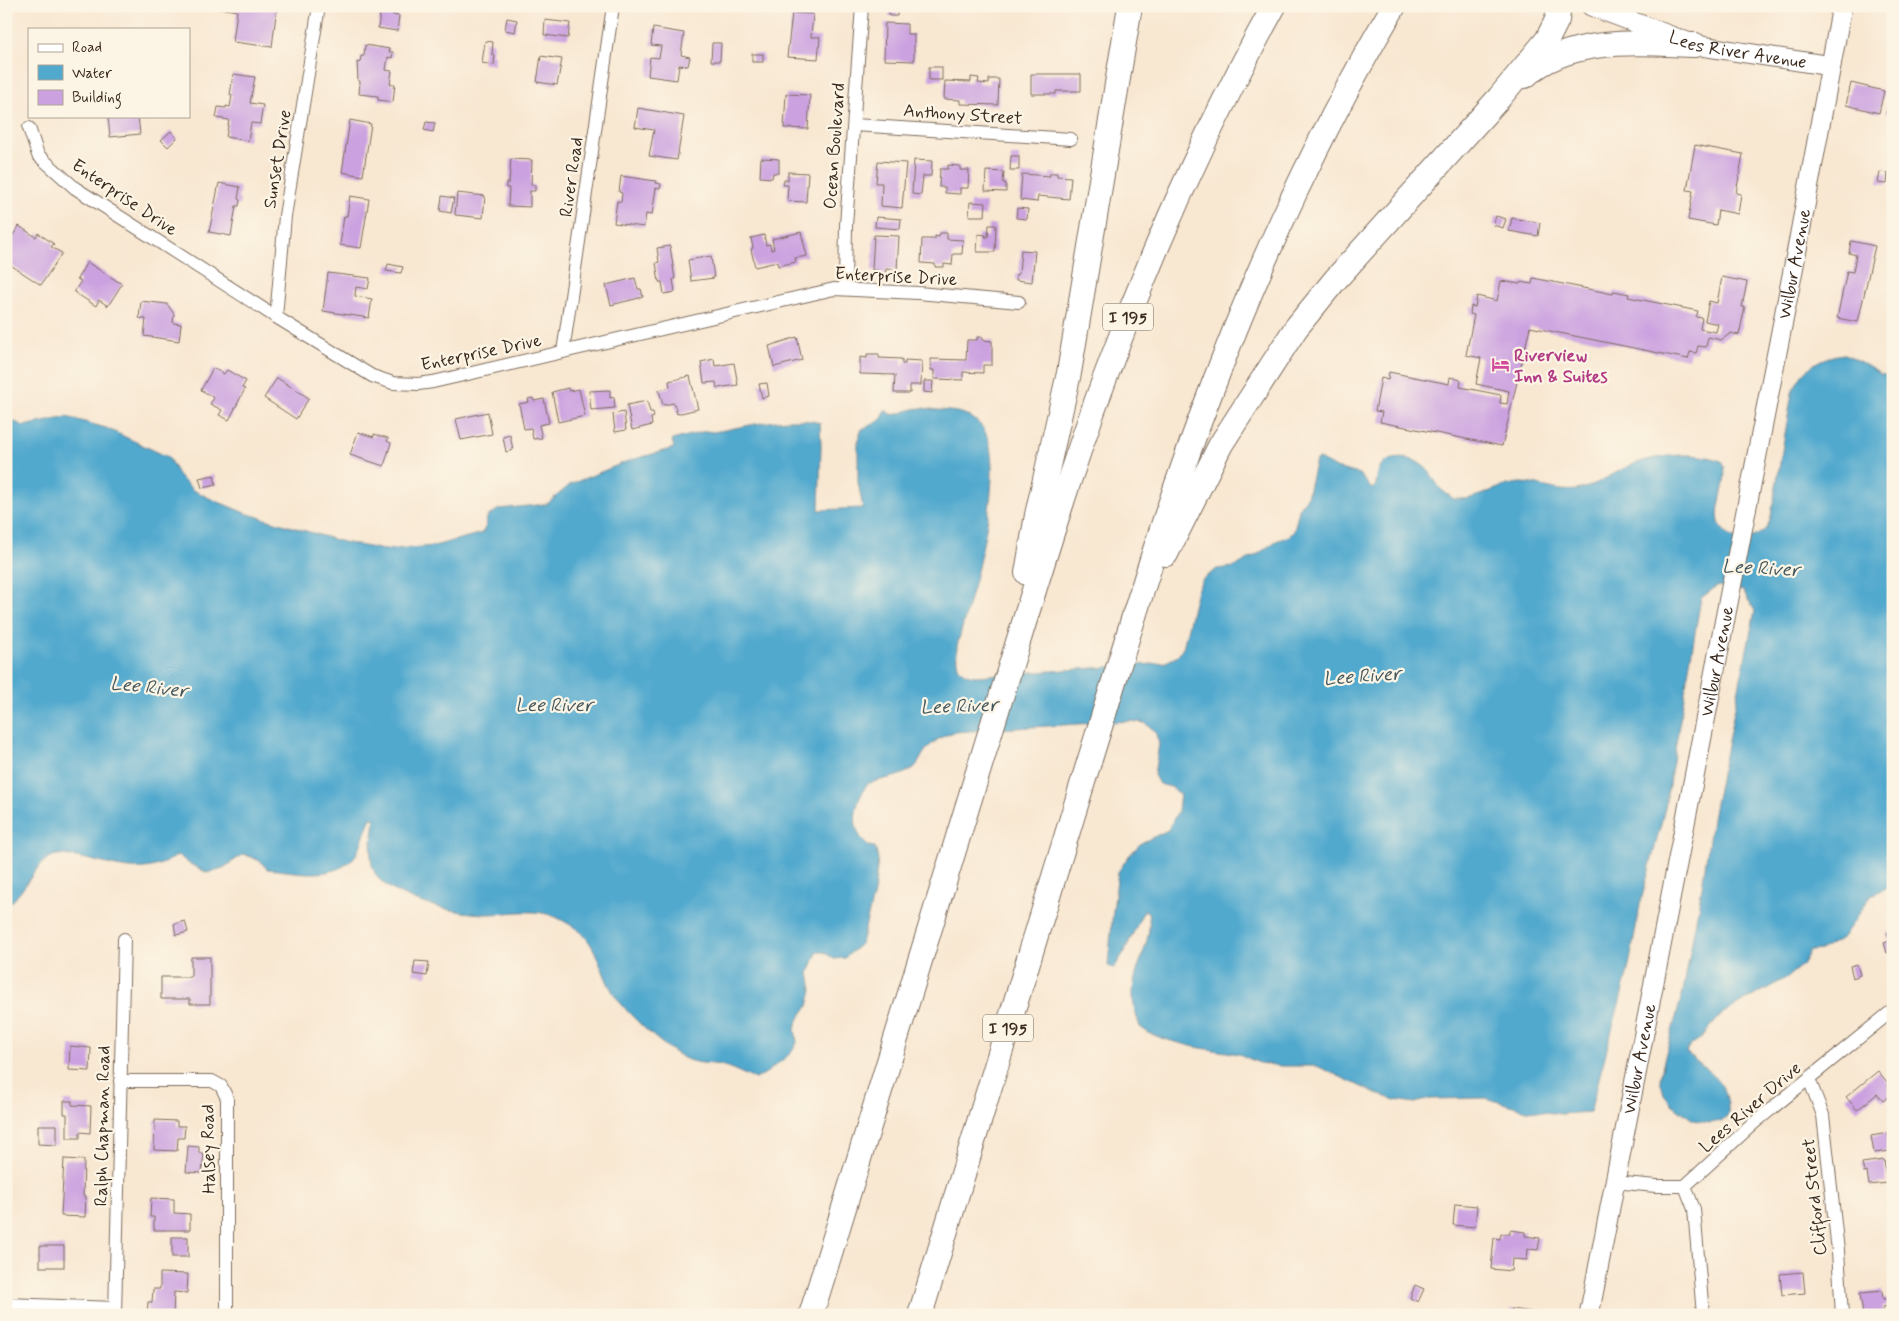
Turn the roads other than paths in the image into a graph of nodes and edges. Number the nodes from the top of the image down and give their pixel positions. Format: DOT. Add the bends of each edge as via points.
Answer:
graph roads {
  1 [pos="319,6"];
  2 [pos="614,6"];
  3 [pos="862,6"];
  4 [pos="1130,6"];
  5 [pos="1274,6"];
  6 [pos="1394,6"];
  7 [pos="1559,6"];
  8 [pos="1591,6"];
  9 [pos="1842,6"];
  10 [pos="1695,45"];
  11 [pos="1831,66"];
  12 [pos="1499,98"];
  13 [pos="854,124"];
  14 [pos="29,128"];
  15 [pos="1071,139"];
  16 [pos="845,289"];
  17 [pos="1019,302"];
  18 [pos="276,317"];
  19 [pos="563,352"];
  20 [pos="1132,623"];
  21 [pos="1015,652"];
  22 [pos="124,939"];
  23 [pos="1893,1010"];
  24 [pos="1809,1079"];
  25 [pos="120,1081"];
  26 [pos="1614,1182"];
  27 [pos="1685,1186"];
  28 [pos="6,1304"];
  29 [pos="115,1311"];
  30 [pos="227,1315"];
  31 [pos="812,1315"];
  32 [pos="920,1315"];
  33 [pos="1589,1315"];
  34 [pos="1703,1315"];
  35 [pos="1842,1315"];
  1 -- 18 [label="street, Sunset Drive" via="285,216"];
  2 -- 19 [label="street, River Road"];
  3 -- 13 [label="street, Ocean Boulevard"];
  4 -- 21 [label="highway" via="1069,372 1031,548"];
  5 -- 21 [label="highway, I 195" via="1178,197 1139,290 1091,417"];
  6 -- 20 [label="highway, I 195" via="1318,148 1252,291 1191,446"];
  7 -- 12 [label="highway" via="1548,40"];
  8 -- 10 [label="main road, Lees River Avenue"];
  9 -- 11 [label="main road, Wilbur Avenue"];
  10 -- 11 [label="main road, Lees River Avenue"];
  10 -- 12 [label="highway" via="1613,43 1573,51 1532,69"];
  11 -- 26 [label="main road, Wilbur Avenue"];
  12 -- 20 [label="highway" via="1335,280 1296,328 1221,444"];
  13 -- 15 [label="street, Anthony Street"];
  13 -- 16 [label="street, Ocean Boulevard"];
  14 -- 18 [label="street, Enterprise Drive" via="38,155 75,188"];
  16 -- 17 [label="street, Enterprise Drive"];
  16 -- 19 [label="street, Enterprise Drive" via="720,314"];
  18 -- 19 [label="street, Enterprise Drive" via="372,376 393,383 433,382"];
  20 -- 32 [label="highway, I 195"];
  21 -- 31 [label="highway, I 195"];
  22 -- 25 [label="street, Ralph Chapman Road"];
  23 -- 24 [label="street, Lees River Drive"];
  24 -- 27 [label="street, Lees River Drive" via="1754,1123"];
  24 -- 35 [label="street, Clifford Street" via="1824,1115"];
  25 -- 29 [label="street, Ralph Chapman Road"];
  25 -- 30 [label="street, Halsey Road" via="212,1081 221,1086 227,1098"];
  26 -- 27 [label="street"];
  26 -- 33 [label="main road, Wilbur Avenue"];
  27 -- 34 [label="street" via="1694,1209"];
  28 -- 29 [label="street"];
}
